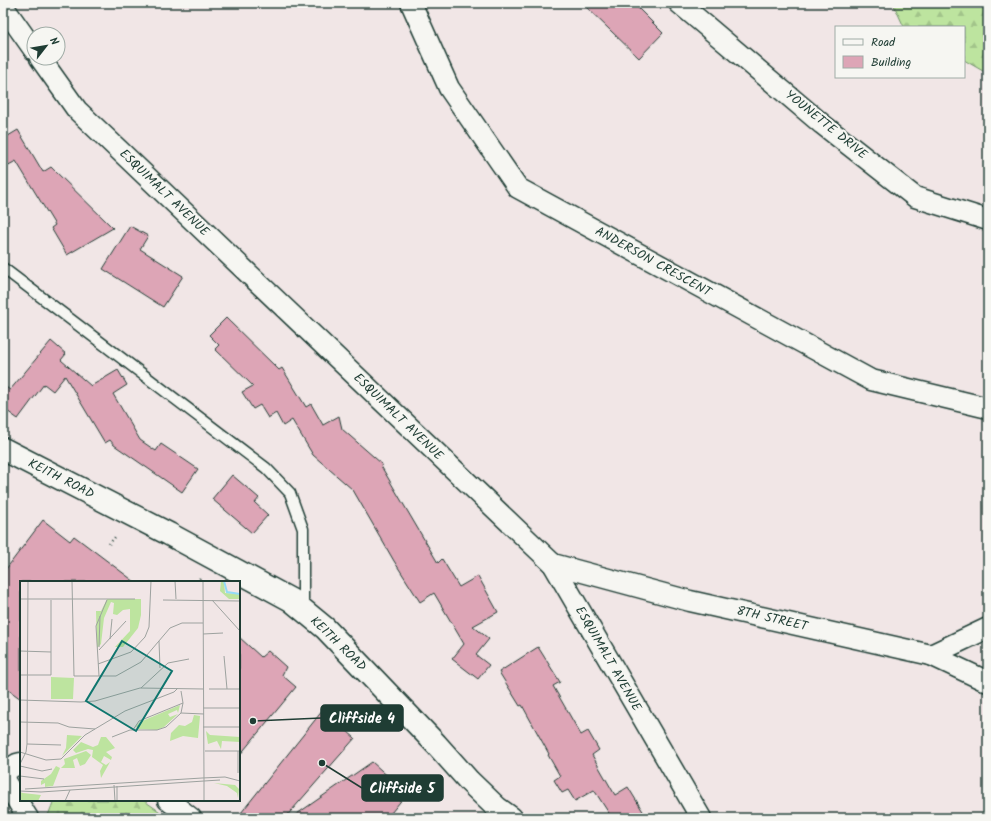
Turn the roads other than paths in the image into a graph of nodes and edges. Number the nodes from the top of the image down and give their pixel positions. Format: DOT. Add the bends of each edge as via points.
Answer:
graph roads {
  1 [pos="411,3"];
  2 [pos="679,3"];
  3 [pos="3,6"];
  4 [pos="26,39"];
  5 [pos="46,66"];
  6 [pos="988,220"];
  7 [pos="3,268"];
  8 [pos="988,408"];
  9 [pos="3,449"];
  10 [pos="553,564"];
  11 [pos="303,610"];
  12 [pos="988,628"];
  13 [pos="931,655"];
  14 [pos="988,682"];
  15 [pos="20,763"];
  16 [pos="3,773"];
  17 [pos="3,778"];
  18 [pos="169,801"];
  19 [pos="28,818"];
  20 [pos="191,818"];
  21 [pos="510,818"];
  22 [pos="701,818"];
  1 -- 8 [label="street, ANDERSON CRESCENT" via="449,88 518,188 871,380"];
  2 -- 6 [label="street, YOUNETTE DRIVE" via="822,124 915,197"];
  3 -- 4 [label="street"];
  5 -- 10 [label="street, ESQUIMALT AVENUE" via="77,110"];
  7 -- 11 [label="lane" via="266,468 290,493 303,529"];
  9 -- 11 [label="street, KEITH ROAD" via="169,534 291,600"];
  10 -- 13 [label="street, 8TH STREET" via="690,601"];
  10 -- 22 [label="street, ESQUIMALT AVENUE"];
  11 -- 21 [label="street, KEITH ROAD" via="325,628 469,782"];
  12 -- 13 [label="street"];
  13 -- 14 [label="street, 8TH STREET"];
  15 -- 16 [label="street"];
  17 -- 19 [label="street"];
  18 -- 20 [label="street"];
}
